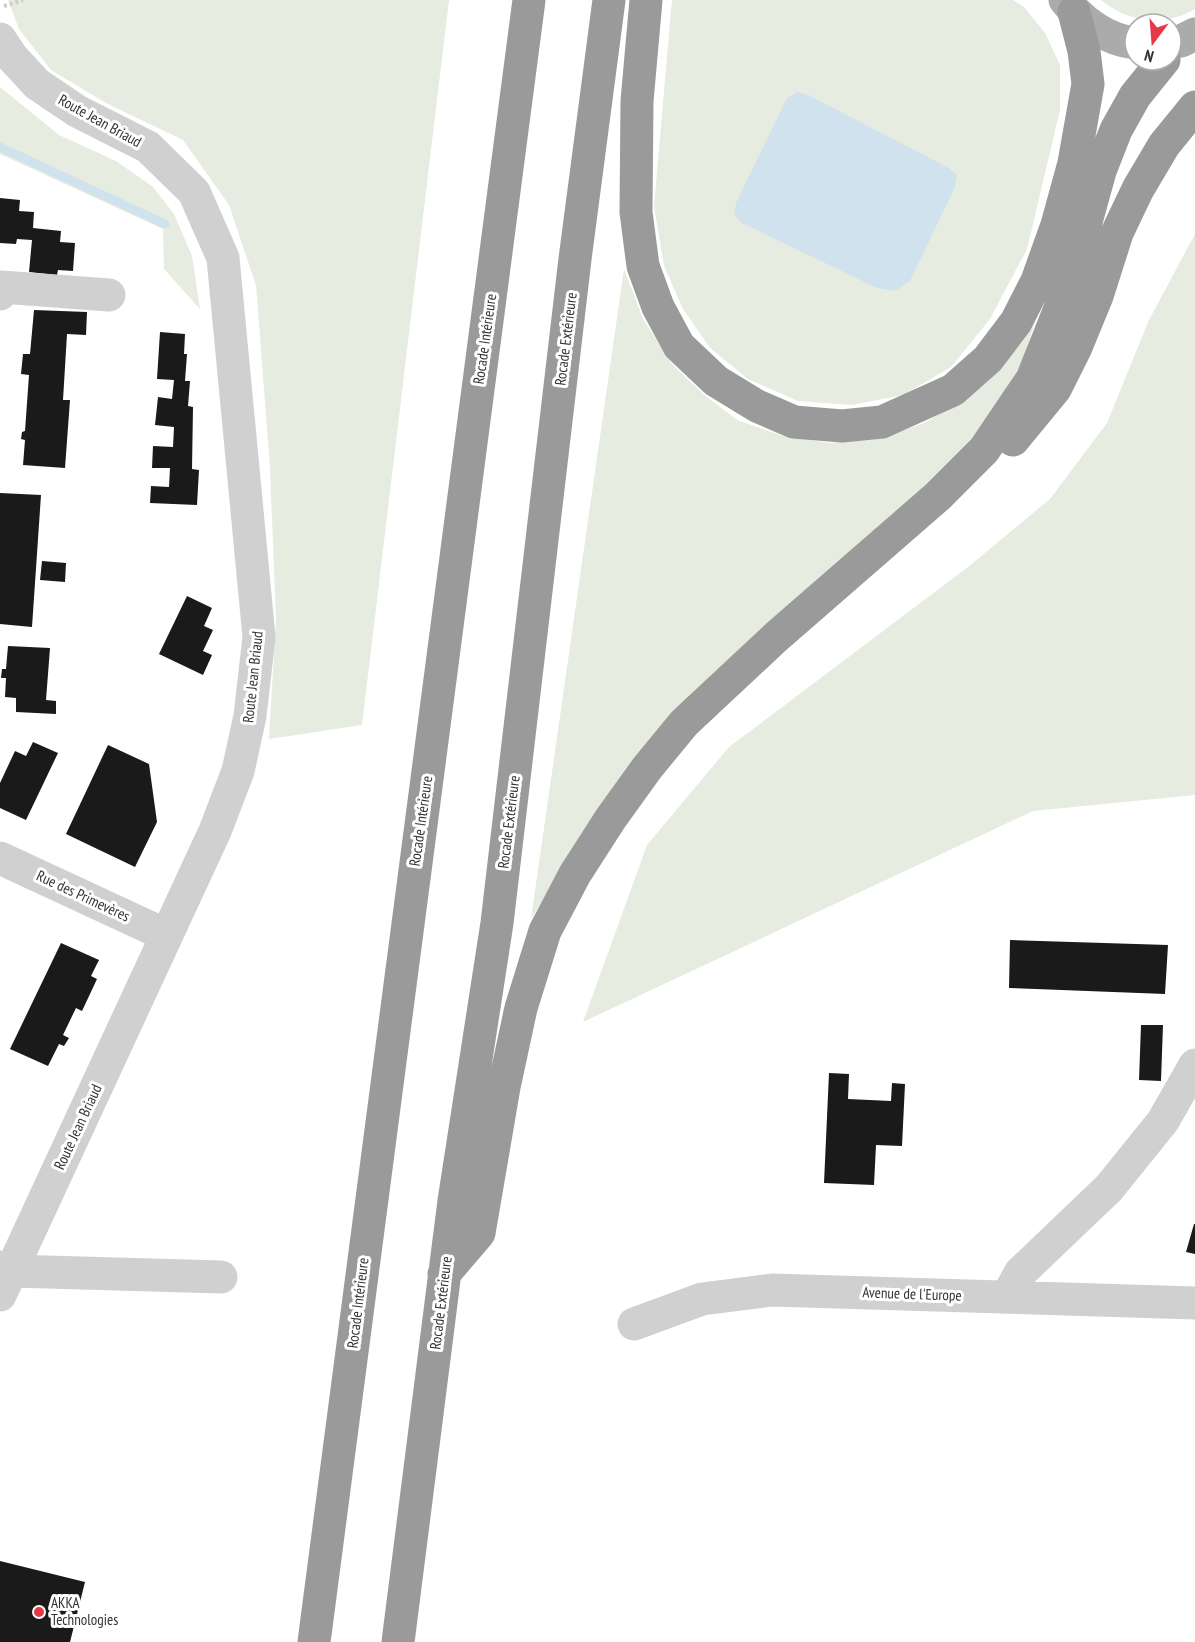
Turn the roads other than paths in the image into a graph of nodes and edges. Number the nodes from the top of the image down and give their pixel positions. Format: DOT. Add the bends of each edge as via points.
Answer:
graph roads {
  1 [pos="510,0"];
  2 [pos="529,0"];
  3 [pos="609,0"];
  4 [pos="646,0"];
  5 [pos="1070,6"];
  6 [pos="0,39"];
  7 [pos="1123,42"];
  8 [pos="1155,72"];
  9 [pos="1195,107"];
  10 [pos="498,244"];
  11 [pos="0,294"];
  12 [pos="109,295"];
  13 [pos="889,540"];
  14 [pos="0,858"];
  15 [pos="165,937"];
  16 [pos="1195,1065"];
  17 [pos="444,1274"];
  18 [pos="221,1277"];
  19 [pos="4,1278"];
  20 [pos="1007,1297"];
  21 [pos="1195,1303"];
  22 [pos="634,1324"];
  23 [pos="314,1642"];
  24 [pos="398,1642"];
  1 -- 10 [label="highway"];
  2 -- 10 [label="highway, Rocade Intérieure"];
  3 -- 17 [label="highway, Rocade Extérieure" via="497,922"];
  4 -- 5 [label="highway" via="637,101 636,212 643,266 658,307 679,346 716,381 757,406 794,422 842,426 882,423 953,390 988,359 1016,322 1057,225 1088,84 1084,51"];
  5 -- 7 [label="main road" via="1097,30"];
  6 -- 15 [label="street, Route Jean Briaud" via="37,84 77,111 148,147 194,192 223,258 259,637 250,716 238,771 215,831"];
  8 -- 13 [label="highway" via="1135,96 1116,130 1100,171 1066,291 1032,379 984,450"];
  9 -- 13 [label="highway" via="1164,146 1138,189 1117,233 1098,296 1055,389 998,459 949,504"];
  10 -- 23 [label="highway, Rocade Intérieure"];
  11 -- 12 [label="street" via="1,287"];
  13 -- 17 [label="highway" via="684,723 635,785 575,874 546,931 521,1008 479,1233"];
  14 -- 15 [label="street, Rue des Primevères"];
  15 -- 19 [label="street, Route Jean Briaud"];
  16 -- 20 [label="street" via="1163,1121 1123,1171 1020,1273"];
  17 -- 24 [label="highway, Rocade Extérieure"];
  18 -- 19 [label="street"];
  20 -- 21 [label="street, Avenue de l'Europe"];
  20 -- 22 [label="street, Avenue de l'Europe" via="772,1290 702,1299"];
}
